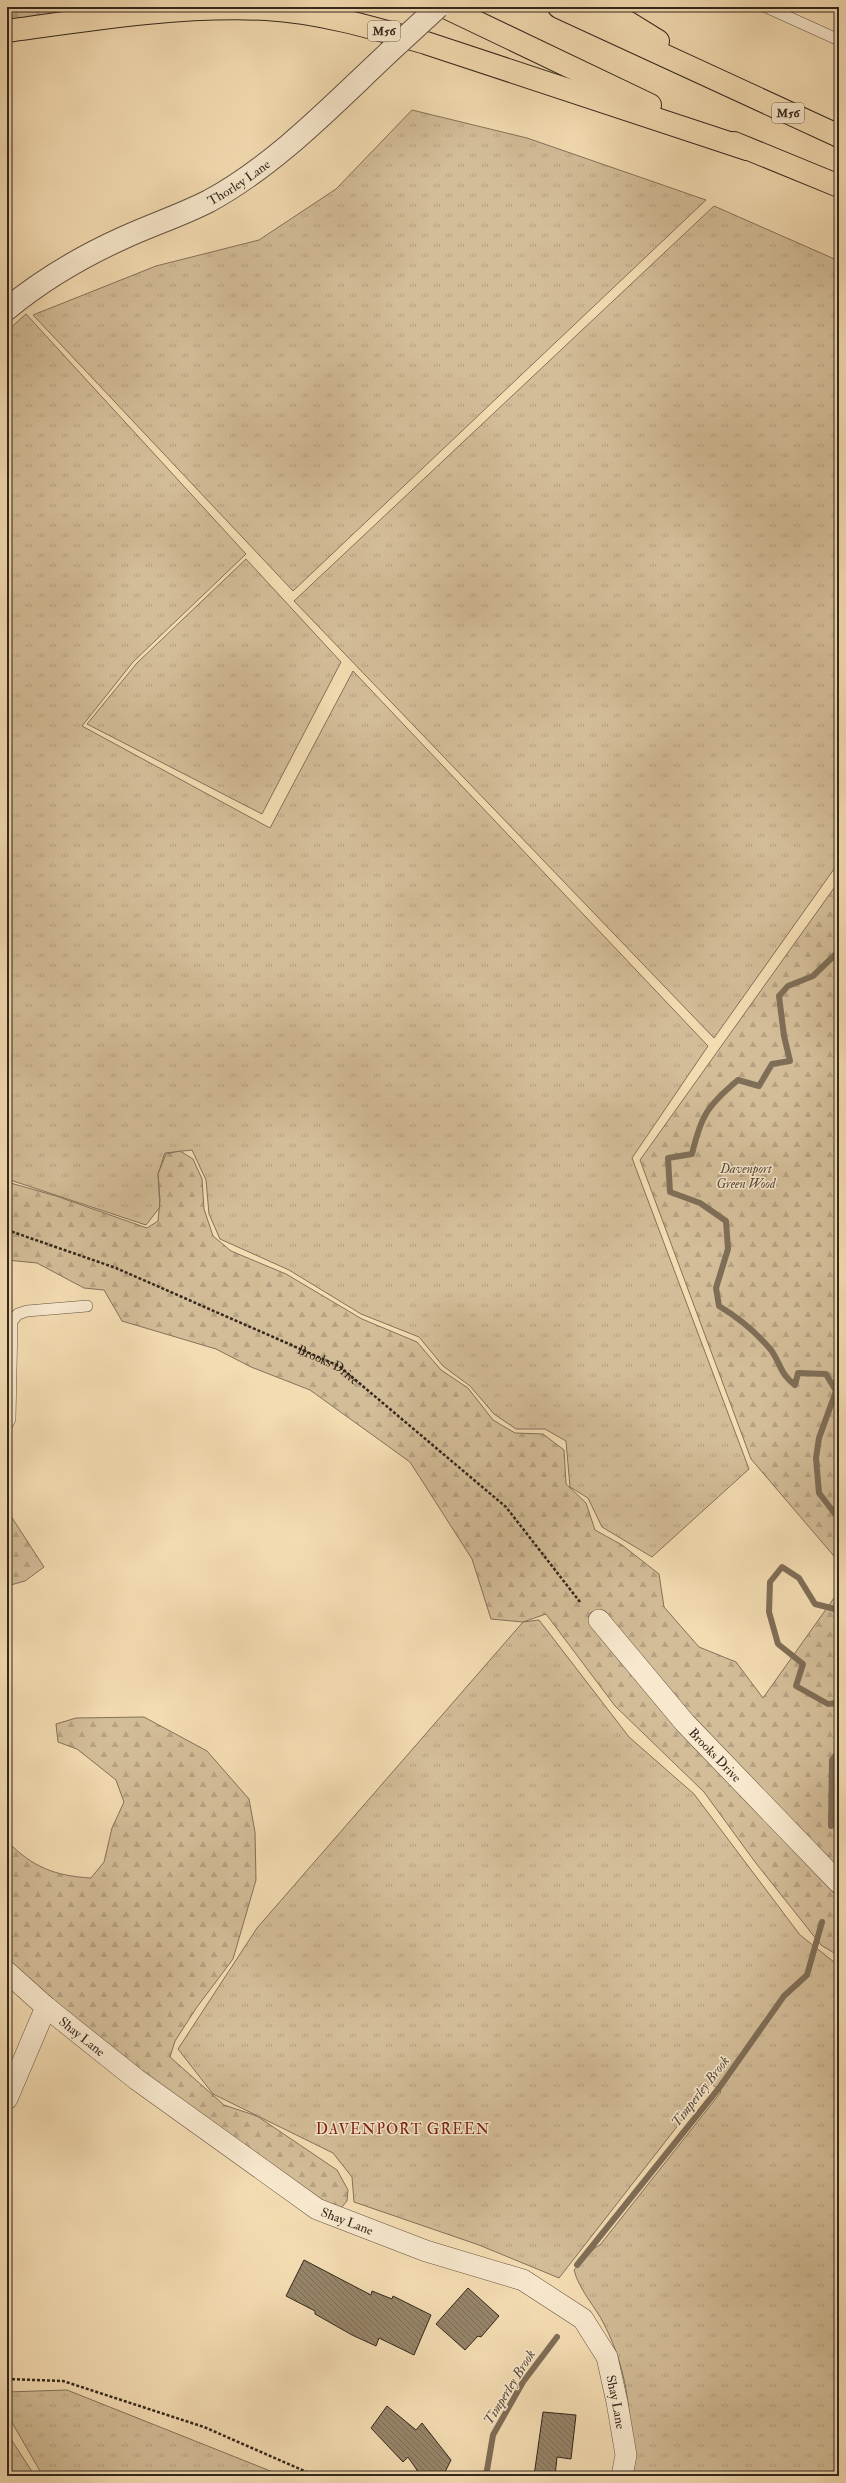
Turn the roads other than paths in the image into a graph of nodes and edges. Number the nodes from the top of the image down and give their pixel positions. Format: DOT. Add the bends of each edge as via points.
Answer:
graph roads {
  1 [pos="438,7"];
  2 [pos="445,7"];
  3 [pos="559,7"];
  4 [pos="603,7"];
  5 [pos="766,7"];
  6 [pos="7,31"];
  7 [pos="839,40"];
  8 [pos="737,91"];
  9 [pos="839,136"];
  10 [pos="747,149"];
  11 [pos="839,186"];
  12 [pos="7,309"];
  13 [pos="87,1306"];
  14 [pos="7,1425"];
  15 [pos="599,1620"];
  16 [pos="839,1883"];
  17 [pos="7,1972"];
  18 [pos="46,2007"];
  19 [pos="7,2099"];
  20 [pos="622,2476"];
  1 -- 12 [label="street, Thorley Lane, bridge" via="272,159 209,201 77,261 32,288"];
  2 -- 10 [label="highway, M56" via="564,66"];
  3 -- 8 [label="highway, M56"];
  4 -- 8 [label="highway, M56"];
  5 -- 7 [label="lane"];
  6 -- 10 [label="highway, M56" via="163,11 267,9 310,15 381,30 426,43"];
  8 -- 9 [label="highway, M56"];
  10 -- 11 [label="highway, M56"];
  13 -- 14 [label="lane" via="27,1311 18,1314 12,1321 10,1419"];
  15 -- 16 [label="street, Brooks Drive" via="685,1723"];
  17 -- 18 [label="street, Shay Lane"];
  18 -- 19 [label="street"];
  18 -- 20 [label="street, Shay Lane" via="136,2079 317,2209 426,2251 523,2280 583,2319 606,2357 626,2455"];
}
